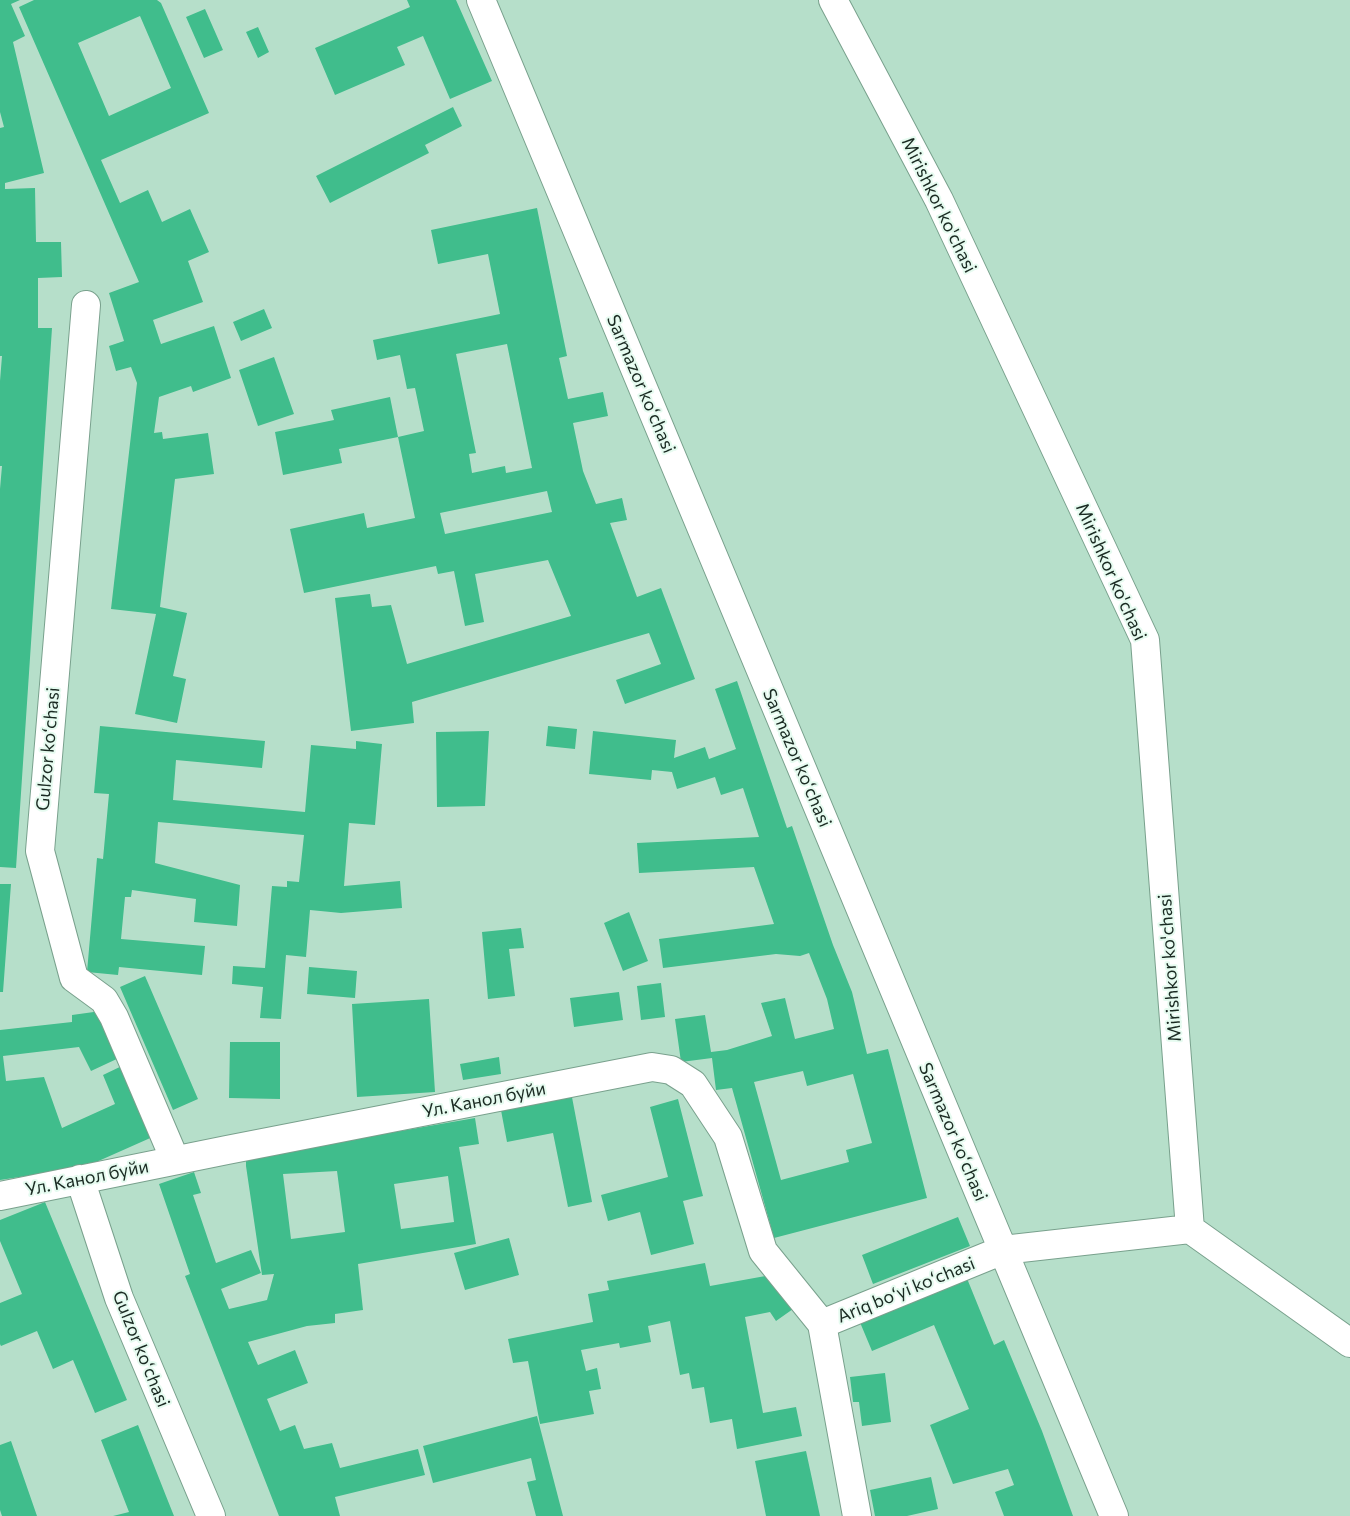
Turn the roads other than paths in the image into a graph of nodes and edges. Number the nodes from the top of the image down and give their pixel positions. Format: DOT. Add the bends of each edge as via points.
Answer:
graph roads {
  1 [pos="481,0"];
  2 [pos="833,0"];
  3 [pos="86,305"];
  4 [pos="175,1160"];
  5 [pos="80,1179"];
  6 [pos="0,1196"];
  7 [pos="1190,1229"];
  8 [pos="1003,1250"];
  9 [pos="822,1324"];
  10 [pos="1350,1343"];
  11 [pos="211,1516"];
  12 [pos="857,1516"];
  13 [pos="1114,1516"];
  1 -- 8 [label="street, Sarmazor koʻchasi"];
  2 -- 7 [label="street, Mirishkor ko'chasi" via="939,200 1145,640"];
  3 -- 4 [label="street, Gulzor koʻchasi" via="40,851 74,978 104,1000 114,1017"];
  4 -- 5 [label="street, Ул. Канол буйи"];
  4 -- 9 [label="street, Ул. Канол буйи" via="652,1067 671,1070 693,1084 728,1137 763,1251"];
  5 -- 6 [label="street, Ул. Канол буйи"];
  5 -- 11 [label="street, Gulzor koʻchasi" via="119,1298"];
  7 -- 8 [label="street"];
  7 -- 10 [label="street"];
  8 -- 9 [label="street, Ariq boʻyi koʻchasi"];
  8 -- 13 [label="street, Sarmazor koʻchasi"];
  9 -- 12 [label="street, Ariq boʻyi koʻchasi"];
}
